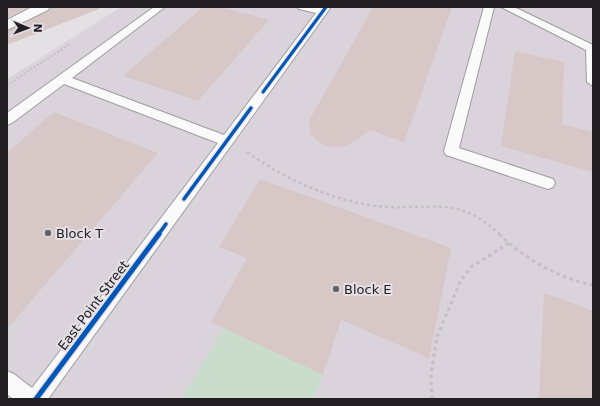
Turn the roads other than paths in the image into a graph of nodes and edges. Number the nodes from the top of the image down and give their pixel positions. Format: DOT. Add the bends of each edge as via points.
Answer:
graph roads {
  1 [pos="44,7"];
  2 [pos="160,7"];
  3 [pos="302,7"];
  4 [pos="489,7"];
  5 [pos="507,7"];
  6 [pos="325,9"];
  7 [pos="7,26"];
  8 [pos="592,49"];
  9 [pos="63,79"];
  10 [pos="593,82"];
  11 [pos="7,120"];
  12 [pos="225,144"];
  13 [pos="548,182"];
  14 [pos="7,381"];
  15 [pos="29,399"];
  16 [pos="36,399"];
  1 -- 7 [label="highway"];
  2 -- 9 [label="lane"];
  3 -- 6 [label="lane"];
  4 -- 13 [label="lane" via="451,151"];
  5 -- 8 [label="lane"];
  6 -- 12 [label="lane, East Point Street"];
  8 -- 10 [label="lane"];
  9 -- 11 [label="lane"];
  9 -- 12 [label="lane"];
  12 -- 16 [label="lane, East Point Street"];
  14 -- 15 [label="lane"];
}
